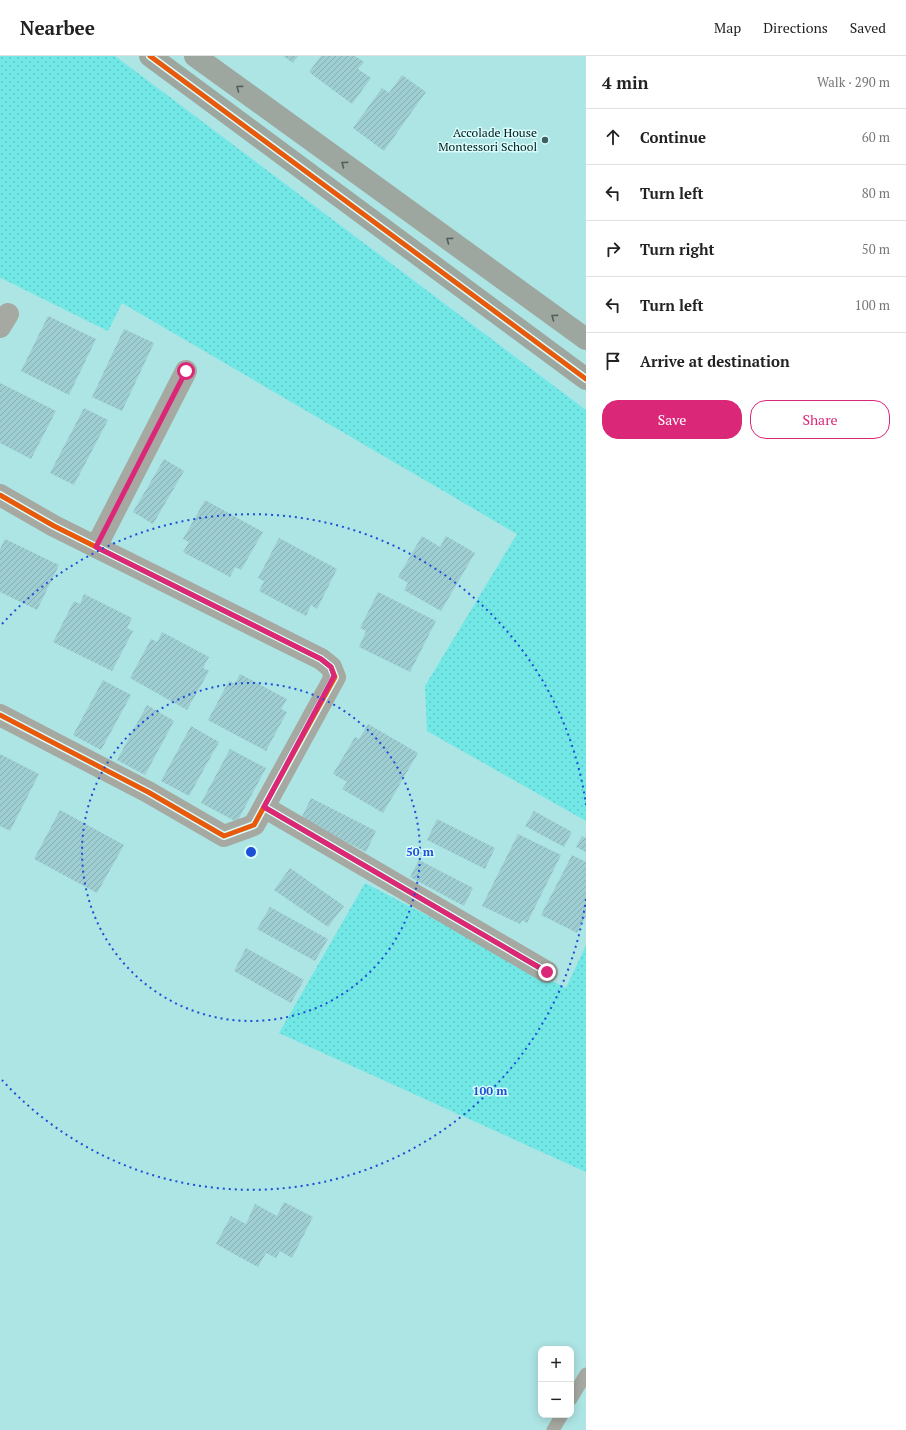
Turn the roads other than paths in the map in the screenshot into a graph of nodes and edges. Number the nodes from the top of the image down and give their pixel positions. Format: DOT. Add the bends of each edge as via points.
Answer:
graph roads {
  1 [pos="150,56"];
  2 [pos="195,56"];
  3 [pos="586,339"];
  4 [pos="186,371"];
  5 [pos="586,379"];
  6 [pos="0,494"];
  7 [pos="96,547"];
  8 [pos="0,715"];
  9 [pos="264,807"];
  10 [pos="547,972"];
  11 [pos="586,1374"];
  12 [pos="574,1395"];
  13 [pos="560,1418"];
  14 [pos="553,1430"];
  1 -- 5 [label="street"];
  3 -- 2 [label="street, one-way"];
  4 -- 7 [label="street"];
  6 -- 7 [label="street"];
  7 -- 9 [label="street" via="321,659 331,667 334,676"];
  8 -- 9 [label="street" via="148,792 224,836 254,825"];
  9 -- 10 [label="street"];
  11 -- 12 [label="lane"];
  13 -- 14 [label="lane"];
}
